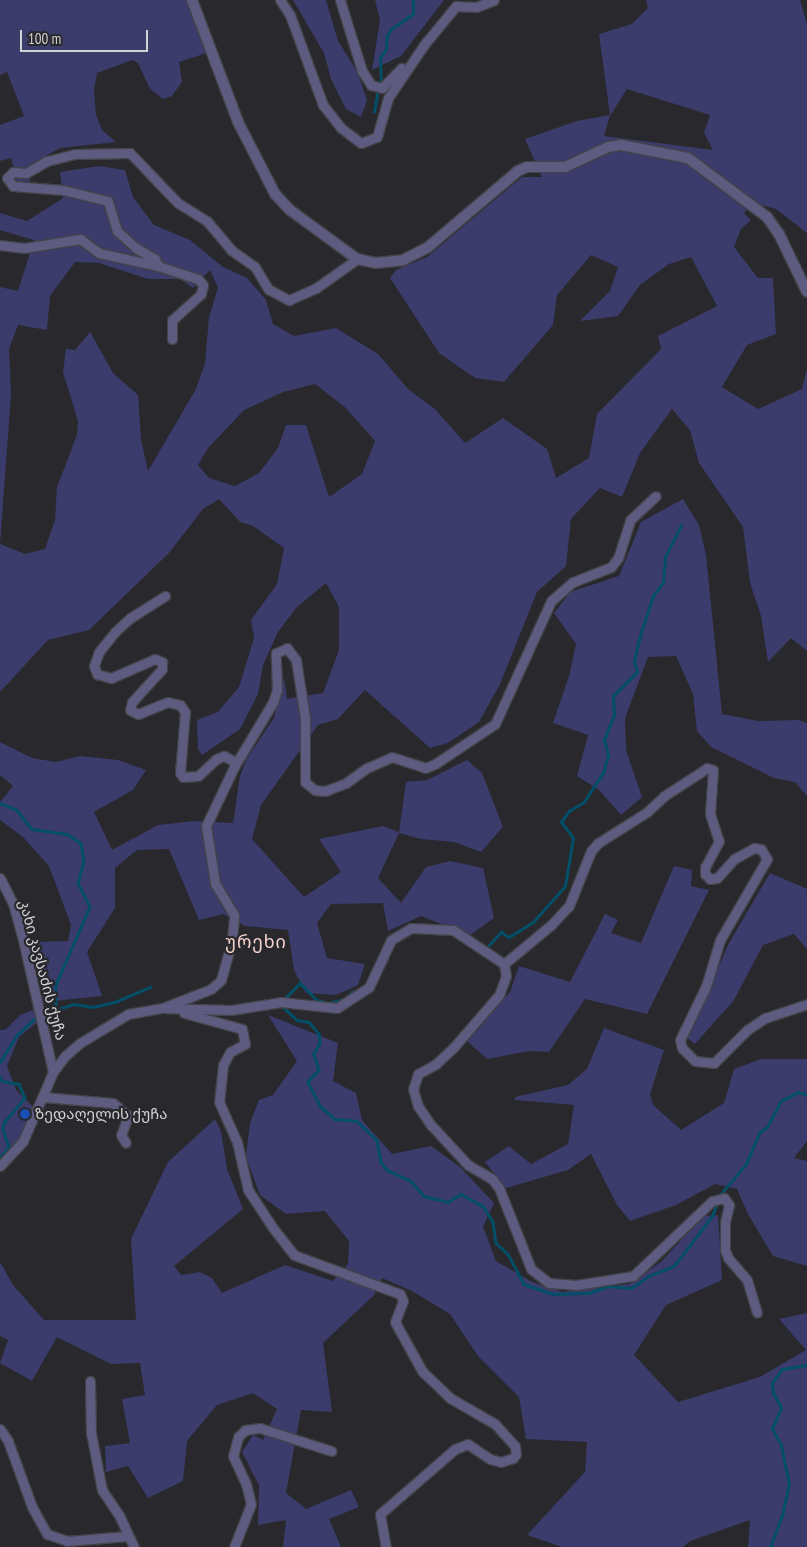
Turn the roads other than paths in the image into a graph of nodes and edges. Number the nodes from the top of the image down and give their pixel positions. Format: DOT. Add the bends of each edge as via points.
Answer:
graph roads {
  1 [pos="192,0"];
  2 [pos="280,0"];
  3 [pos="340,0"];
  4 [pos="494,0"];
  5 [pos="426,42"];
  6 [pos="0,245"];
  7 [pos="357,259"];
  8 [pos="158,266"];
  9 [pos="807,292"];
  10 [pos="172,339"];
  11 [pos="656,496"];
  12 [pos="165,596"];
  13 [pos="234,767"];
  14 [pos="0,878"];
  15 [pos="504,964"];
  16 [pos="807,1004"];
  17 [pos="162,1008"];
  18 [pos="173,1009"];
  19 [pos="52,1072"];
  20 [pos="44,1097"];
  21 [pos="126,1143"];
  22 [pos="0,1166"];
  23 [pos="757,1312"];
  24 [pos="90,1381"];
  25 [pos="0,1429"];
  26 [pos="330,1451"];
  27 [pos="128,1536"];
  28 [pos="134,1547"];
  29 [pos="234,1547"];
  30 [pos="386,1547"];
  1 -- 7 [label="street" via="238,122 275,194 290,210"];
  2 -- 5 [label="street" via="290,14 323,105 341,128 361,143 377,137 388,98"];
  3 -- 5 [label="street" via="362,71 371,84 382,88"];
  4 -- 5 [label="street" via="476,7 456,6"];
  6 -- 8 [label="street" via="24,248 80,239 99,253"];
  7 -- 8 [label="street" via="316,288 289,300 268,289 255,267 231,250 208,221 178,204 130,153 75,154 47,161 26,173 13,172 7,178 13,186 63,190 108,201 117,231 155,259"];
  7 -- 9 [label="street" via="376,263 403,260 427,248 518,171 527,167 565,167 608,147 622,145 688,158 766,217"];
  8 -- 10 [label="street" via="198,279 203,285 201,294 172,320"];
  11 -- 13 [label="street, კახი კავსაძის ქუჩა" via="630,520 618,558 611,567 573,582 551,601 495,724 435,764 425,768 392,757 367,768 346,783 325,791 315,790 305,782 305,718 296,660 287,648 276,653 277,690 273,702"];
  12 -- 13 [label="street" via="130,618 115,632 99,652 94,666 98,674 112,678 155,659 162,662 162,669 132,702 130,710 138,714 168,702 180,705 185,712 180,773 183,777 198,776 224,756 234,760"];
  13 -- 17 [label="street, კახი კავსაძის ქუჩა" via="206,826 215,883 234,915 232,940 221,980 211,989"];
  14 -- 19 [label="street, კახი კავსაძის ქუჩა" via="13,902"];
  15 -- 16 [label="street" via="569,906 598,843 706,768 714,770 710,814 719,841 705,867 705,874 710,879 717,878 734,859 754,848 767,859 720,940 706,986 680,1040 682,1048 695,1061 714,1063 747,1030 765,1018"];
  15 -- 18 [label="street, კახი კავსაძის ქუჩა" via="453,930 411,928 391,940 369,987 337,1008 281,1002 231,1010"];
  15 -- 23 [label="street" via="506,976 499,995 454,1047 436,1064 418,1074 413,1090 418,1106 431,1125 468,1165 492,1179 500,1188 531,1269 549,1283 633,1276 712,1201 724,1198 729,1205 725,1223 728,1258 747,1280"];
  17 -- 18 [label="street, კახი კავსაძის ქუჩა"];
  17 -- 19 [label="street, კახი კავსაძის ქუჩა" via="114,1020 80,1043"];
  18 -- 30 [label="street, კახი კავსაძის ქუჩა" via="242,1029 245,1044 230,1052 223,1065 219,1102 237,1142 248,1190 278,1235 294,1255 400,1294 403,1301 395,1322 422,1371 450,1398 494,1424 515,1446 516,1454 507,1461 490,1459 468,1444 454,1449 380,1514"];
  19 -- 20 [label="street, კახი კავსაძის ქუჩა"];
  20 -- 21 [label="street" via="113,1103 128,1116 121,1135"];
  20 -- 22 [label="street, კახი კავსაძის ქუჩა" via="24,1141"];
  24 -- 27 [label="street" via="91,1433 102,1490 119,1514"];
  25 -- 27 [label="street" via="8,1441 26,1495 47,1534 68,1541"];
  26 -- 29 [label="street" via="260,1428 245,1430 238,1437 232,1456 246,1484 251,1504 250,1513 236,1535"];
  27 -- 28 [label="street"];
}
